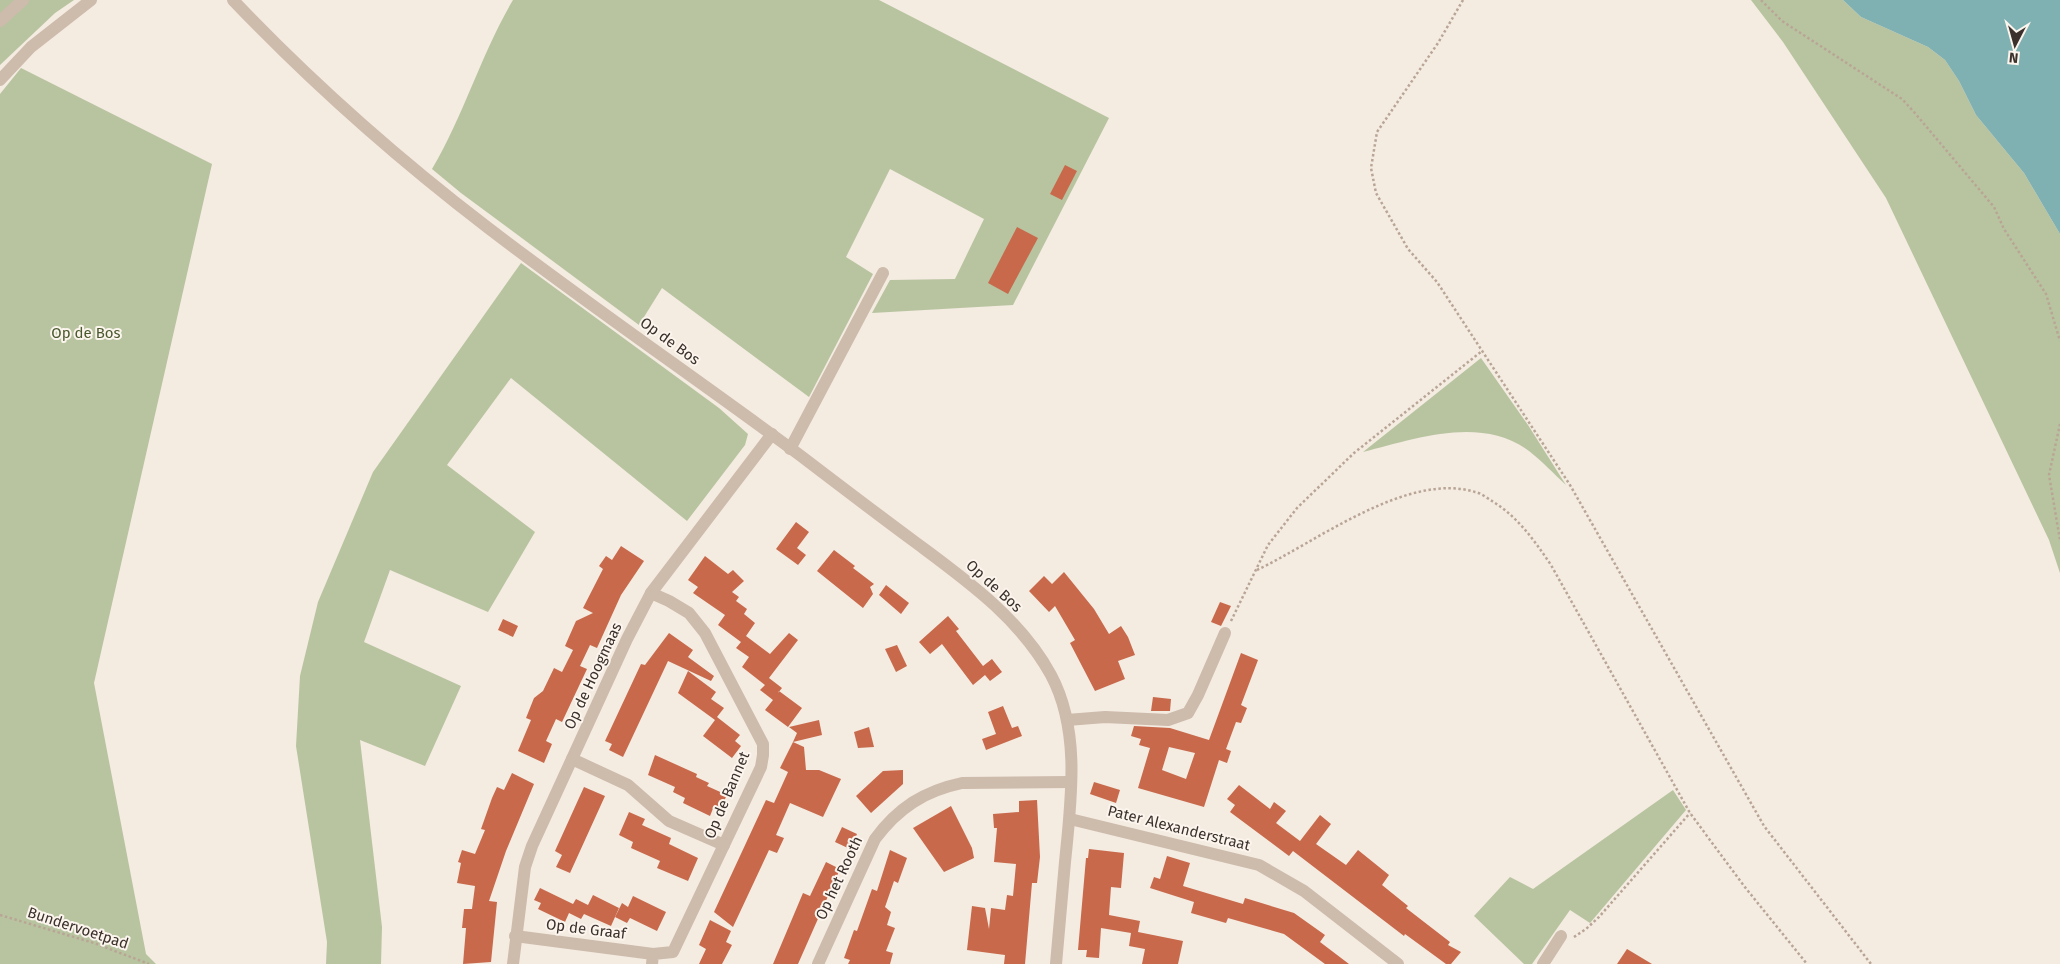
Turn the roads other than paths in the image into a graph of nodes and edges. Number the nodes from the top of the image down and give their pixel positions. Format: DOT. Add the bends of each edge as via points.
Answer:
graph roads {
  1 [pos="23,0"];
  2 [pos="91,0"];
  3 [pos="233,0"];
  4 [pos="0,21"];
  5 [pos="0,80"];
  6 [pos="883,273"];
  7 [pos="772,434"];
  8 [pos="790,449"];
  9 [pos="651,593"];
  10 [pos="1225,633"];
  11 [pos="1067,720"];
  12 [pos="572,759"];
  13 [pos="1071,782"];
  14 [pos="1070,819"];
  15 [pos="724,845"];
  16 [pos="515,936"];
  17 [pos="1561,936"];
  18 [pos="652,959"];
  19 [pos="513,964"];
  20 [pos="818,964"];
  21 [pos="1056,964"];
  22 [pos="1398,964"];
  23 [pos="1543,964"];
  1 -- 4 [label="street"];
  2 -- 5 [label="street" via="31,47"];
  3 -- 7 [label="street, Op de Bos" via="375,136 486,226"];
  6 -- 8 [label="street"];
  7 -- 8 [label="street, Op de Bos"];
  7 -- 9 [label="street, Op de Hoogmaas"];
  8 -- 11 [label="street, Op de Bos" via="989,598 1018,630 1051,675"];
  9 -- 12 [label="street, Op de Hoogmaas"];
  9 -- 15 [label="street, Op de Bannet" via="689,614 706,633 763,744 761,767"];
  10 -- 11 [label="street" via="1188,713 1168,720 1104,717"];
  11 -- 13 [label="street, Op de Bos"];
  12 -- 15 [label="street" via="628,785 670,821"];
  12 -- 16 [label="street, Op de Hoogmaas" via="528,856"];
  13 -- 14 [label="street, Op de Bos"];
  13 -- 20 [label="street, Op het Rooth" via="962,783 916,799 886,824 875,839"];
  14 -- 21 [label="street, Op de Bos"];
  14 -- 22 [label="street, Pater Alexanderstraat" via="1259,865 1304,891"];
  15 -- 18 [label="street, Op de Bannet" via="673,952"];
  16 -- 18 [label="street, Op de Graaf"];
  16 -- 19 [label="street, Op de Hoogmaas"];
  17 -- 23 [label="street"];
}
